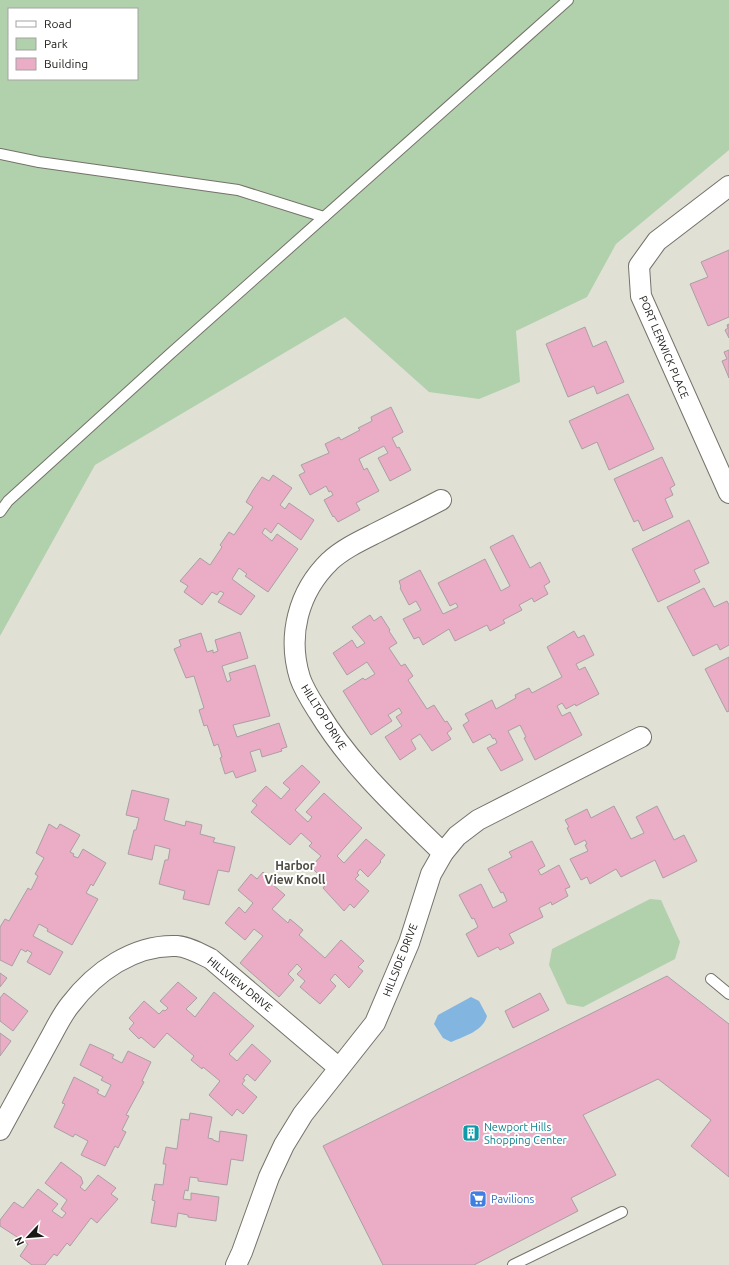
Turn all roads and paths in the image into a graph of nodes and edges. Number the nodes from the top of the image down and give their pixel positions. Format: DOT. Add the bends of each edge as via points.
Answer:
graph roads {
  1 [pos="568,0"];
  2 [pos="0,154"];
  3 [pos="729,186"];
  4 [pos="324,217"];
  5 [pos="729,493"];
  6 [pos="441,500"];
  7 [pos="0,512"];
  8 [pos="641,737"];
  9 [pos="443,853"];
  10 [pos="711,979"];
  11 [pos="729,994"];
  12 [pos="339,1068"];
  13 [pos="0,1130"];
  14 [pos="622,1212"];
  15 [pos="237,1264"];
  16 [pos="513,1265"];
  1 -- 4 [label="lane"];
  2 -- 4 [label="lane" via="39,162 238,190"];
  3 -- 5 [label="street, PORT LERWICK PLACE" via="657,240 639,266 641,296"];
  4 -- 7 [label="lane" via="8,501"];
  6 -- 9 [label="street, HILLTOP DRIVE" via="349,547 330,560 315,577 302,602 295,629 295,650 300,679 330,731 386,798"];
  8 -- 9 [label="street, HILLSIDE DRIVE" via="478,820 457,836"];
  9 -- 12 [label="street, HILLSIDE DRIVE" via="431,874 409,943 374,1023"];
  10 -- 11 [label="lane"];
  12 -- 13 [label="street, HILLVIEW DRIVE" via="211,959 194,950 178,946 155,947 133,954 106,969 89,983 69,1006"];
  12 -- 15 [label="street, HILLSIDE DRIVE" via="303,1114 284,1145 269,1177"];
  14 -- 16 [label="lane"];
}
